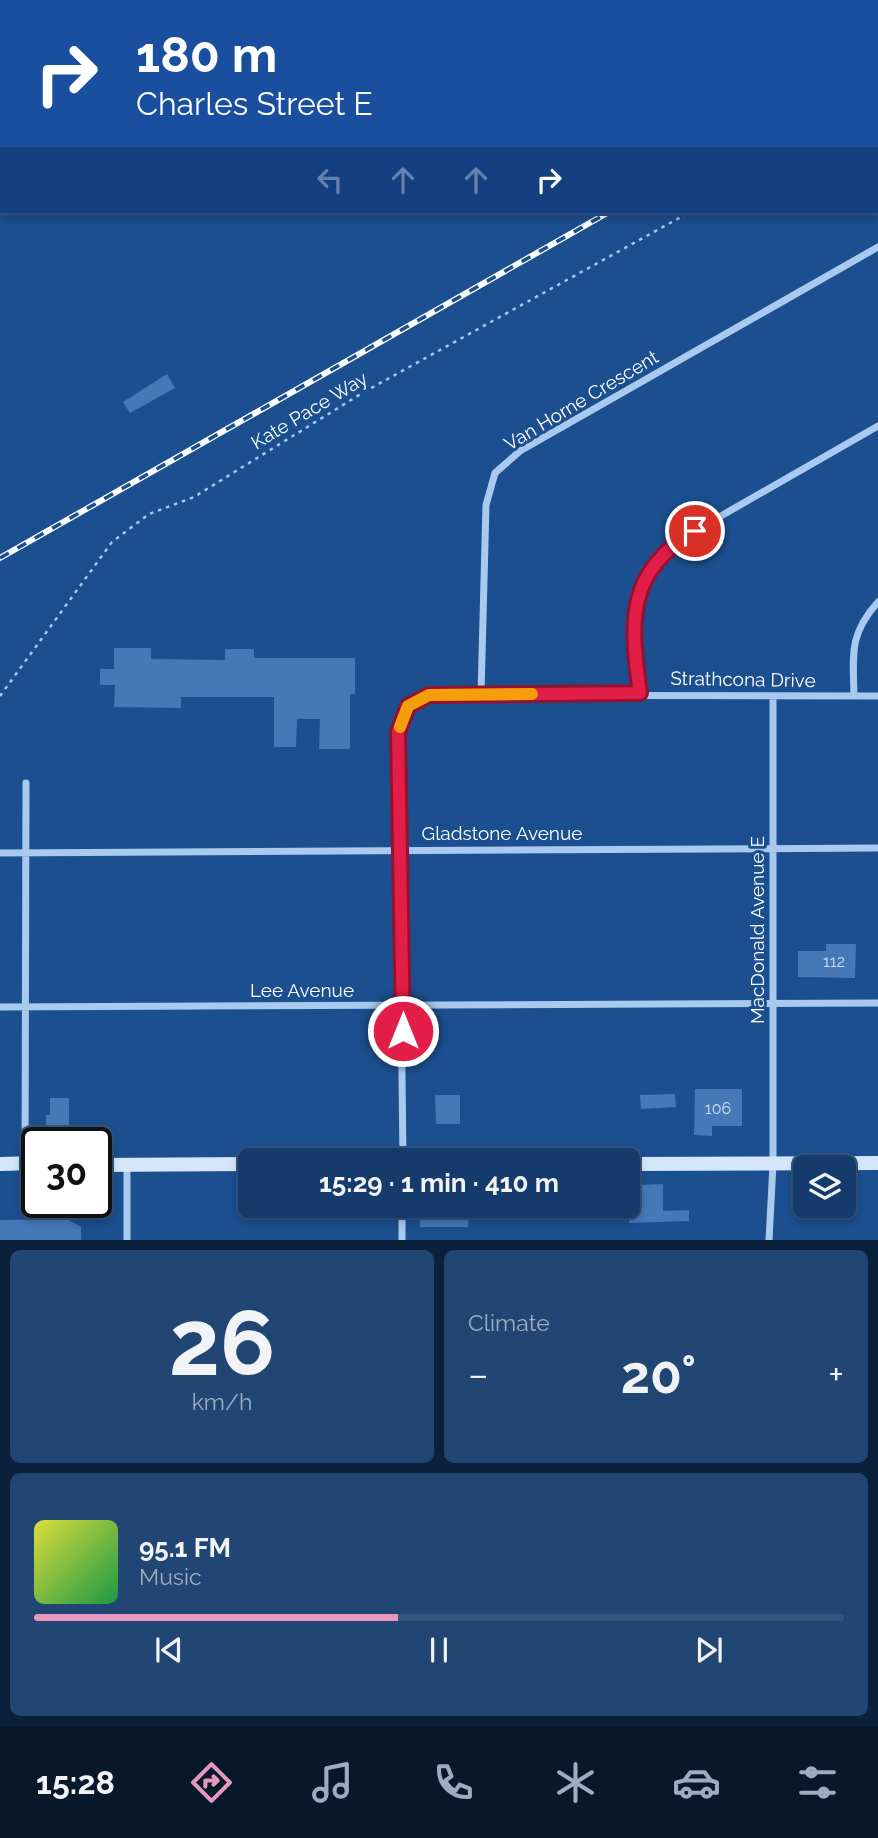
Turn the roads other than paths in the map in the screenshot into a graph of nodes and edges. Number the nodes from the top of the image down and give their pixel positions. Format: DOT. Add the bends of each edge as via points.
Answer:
graph roads {
  1 [pos="878,247"];
  2 [pos="878,426"];
  3 [pos="878,602"];
  4 [pos="640,693"];
  5 [pos="481,694"];
  6 [pos="854,695"];
  7 [pos="878,696"];
  8 [pos="773,697"];
  9 [pos="26,783"];
  10 [pos="773,847"];
  11 [pos="878,848"];
  12 [pos="401,850"];
  13 [pos="0,853"];
  14 [pos="26,853"];
  15 [pos="772,1002"];
  16 [pos="878,1003"];
  17 [pos="403,1006"];
  18 [pos="0,1007"];
  19 [pos="26,1007"];
  20 [pos="30,1127"];
  21 [pos="402,1148"];
  22 [pos="21,1163"];
  23 [pos="878,1163"];
  24 [pos="0,1164"];
  25 [pos="238,1164"];
  26 [pos="640,1164"];
  27 [pos="773,1164"];
  28 [pos="112,1165"];
  29 [pos="127,1165"];
  30 [pos="402,1218"];
  31 [pos="127,1240"];
  32 [pos="402,1240"];
  33 [pos="769,1240"];
  1 -- 5 [label="street, Van Horne Crescent" via="520,451 495,473 486,505"];
  2 -- 4 [label="street" via="672,544 648,570 637,602 635,632"];
  3 -- 6 [label="street" via="860,622 853,652"];
  4 -- 5 [label="street, Strathcona Drive"];
  4 -- 8 [label="street, Strathcona Drive"];
  5 -- 12 [label="street, Strathcona Drive" via="429,695 408,706 398,732"];
  6 -- 7 [label="street, Strathcona Drive"];
  6 -- 8 [label="street, Strathcona Drive"];
  8 -- 10 [label="street, MacDonald Avenue E"];
  9 -- 14 [label="street"];
  10 -- 11 [label="street, Gladstone Avenue"];
  10 -- 12 [label="street, Gladstone Avenue"];
  10 -- 15 [label="street, MacDonald Avenue E"];
  12 -- 14 [label="street, Gladstone Avenue"];
  12 -- 17 [label="street, Strathcona Drive"];
  13 -- 14 [label="street, Gladstone Avenue"];
  14 -- 19 [label="street"];
  15 -- 16 [label="street"];
  15 -- 17 [label="street, Lee Avenue"];
  15 -- 27 [label="street, MacDonald Avenue E"];
  17 -- 19 [label="street, Lee Avenue"];
  17 -- 21 [label="street, Strathcona Drive"];
  18 -- 19 [label="street, Lee Avenue"];
  19 -- 20 [label="street"];
  22 -- 24 [label="main road"];
  23 -- 27 [label="main road"];
  25 -- 29 [label="main road"];
  26 -- 27 [label="main road"];
  27 -- 33 [label="street, MacDonald Avenue E"];
  28 -- 29 [label="main road"];
  29 -- 31 [label="street"];
  30 -- 32 [label="street"];
}
